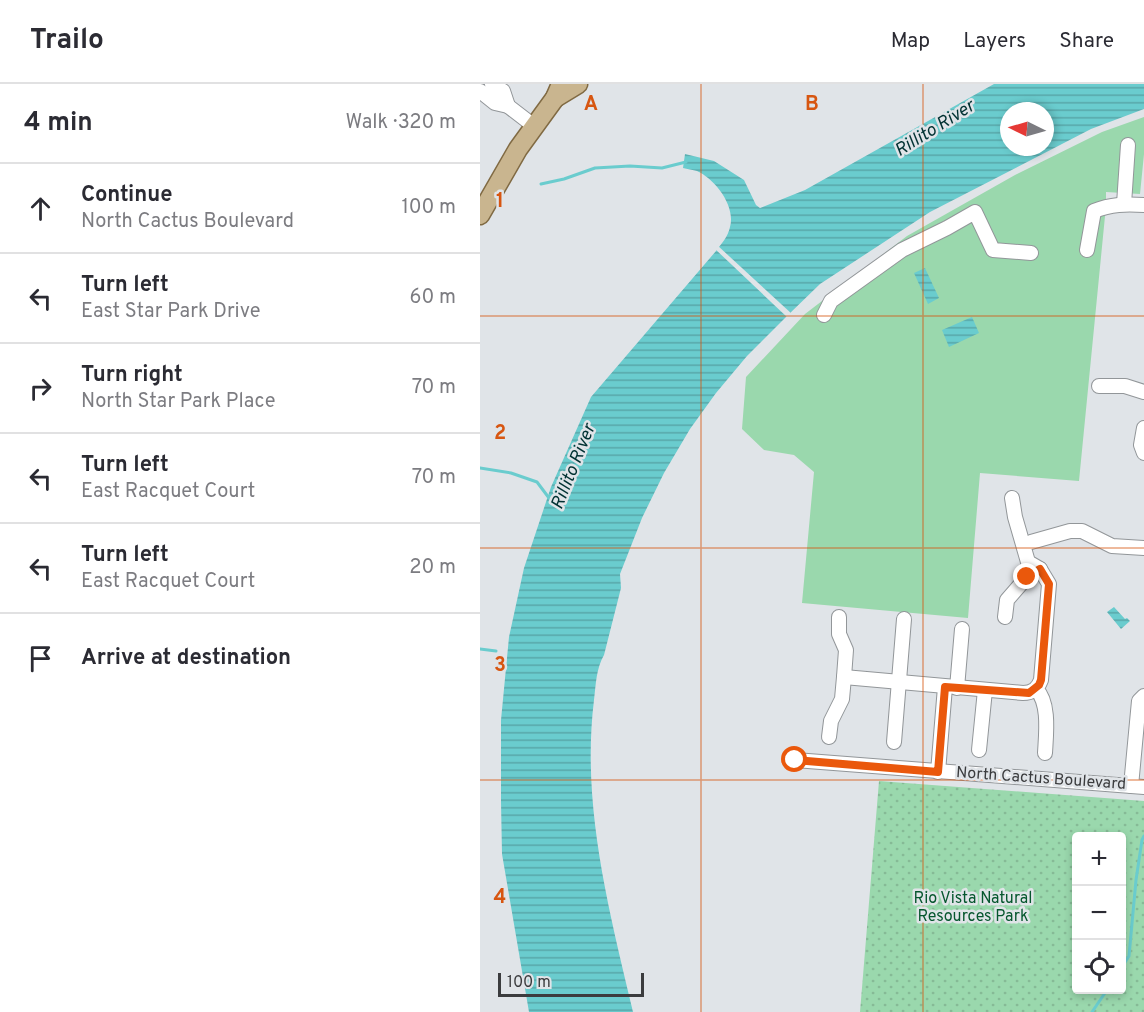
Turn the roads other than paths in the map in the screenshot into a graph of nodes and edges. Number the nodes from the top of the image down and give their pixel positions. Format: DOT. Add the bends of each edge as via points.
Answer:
graph roads {
  1 [pos="484,84"];
  2 [pos="492,84"];
  3 [pos="578,84"];
  4 [pos="480,91"];
  5 [pos="558,91"];
  6 [pos="508,106"];
  7 [pos="534,126"];
  8 [pos="1128,145"];
  9 [pos="1124,204"];
  10 [pos="1144,206"];
  11 [pos="480,215"];
  12 [pos="1087,250"];
  13 [pos="1031,253"];
  14 [pos="824,315"];
  15 [pos="1100,386"];
  16 [pos="1144,392"];
  17 [pos="1144,398"];
  18 [pos="1144,428"];
  19 [pos="1144,453"];
  20 [pos="1012,498"];
  21 [pos="1030,542"];
  22 [pos="1144,548"];
  23 [pos="1040,569"];
  24 [pos="839,616"];
  25 [pos="1005,616"];
  26 [pos="904,619"];
  27 [pos="962,629"];
  28 [pos="844,677"];
  29 [pos="898,683"];
  30 [pos="951,688"];
  31 [pos="985,690"];
  32 [pos="1033,691"];
  33 [pos="1144,696"];
  34 [pos="829,737"];
  35 [pos="894,742"];
  36 [pos="980,750"];
  37 [pos="1045,753"];
  38 [pos="795,760"];
  39 [pos="938,772"];
  40 [pos="1138,786"];
  1 -- 4 [label="street"];
  2 -- 6 [label="street" via="503,91"];
  3 -- 5 [label="main road"];
  4 -- 6 [label="street" via="495,103"];
  5 -- 7 [label="main road"];
  6 -- 7 [label="street"];
  7 -- 11 [label="main road"];
  8 -- 9 [label="street"];
  9 -- 10 [label="street"];
  9 -- 12 [label="street" via="1094,211"];
  13 -- 14 [label="street" via="993,250 975,212 902,250 831,301"];
  15 -- 16 [label="street" via="1125,386"];
  16 -- 17 [label="street"];
  18 -- 19 [label="street"];
  20 -- 23 [label="street" via="1028,562"];
  21 -- 22 [label="street" via="1082,531 1112,546"];
  23 -- 25 [label="street" via="1027,577 1007,600"];
  23 -- 32 [label="street" via="1049,584 1041,680"];
  24 -- 28 [label="street" via="839,634 846,650"];
  26 -- 29 [label="street"];
  27 -- 30 [label="street"];
  28 -- 29 [label="street"];
  28 -- 34 [label="street" via="842,699 831,721"];
  29 -- 30 [label="street"];
  29 -- 35 [label="street"];
  30 -- 31 [label="street"];
  30 -- 39 [label="street"];
  31 -- 32 [label="street"];
  31 -- 36 [label="street"];
  32 -- 37 [label="street" via="1047,722"];
  33 -- 40 [label="street" via="1138,701"];
  38 -- 39 [label="street, North Cactus Boulevard"];
  39 -- 40 [label="street, North Cactus Boulevard"];
}
